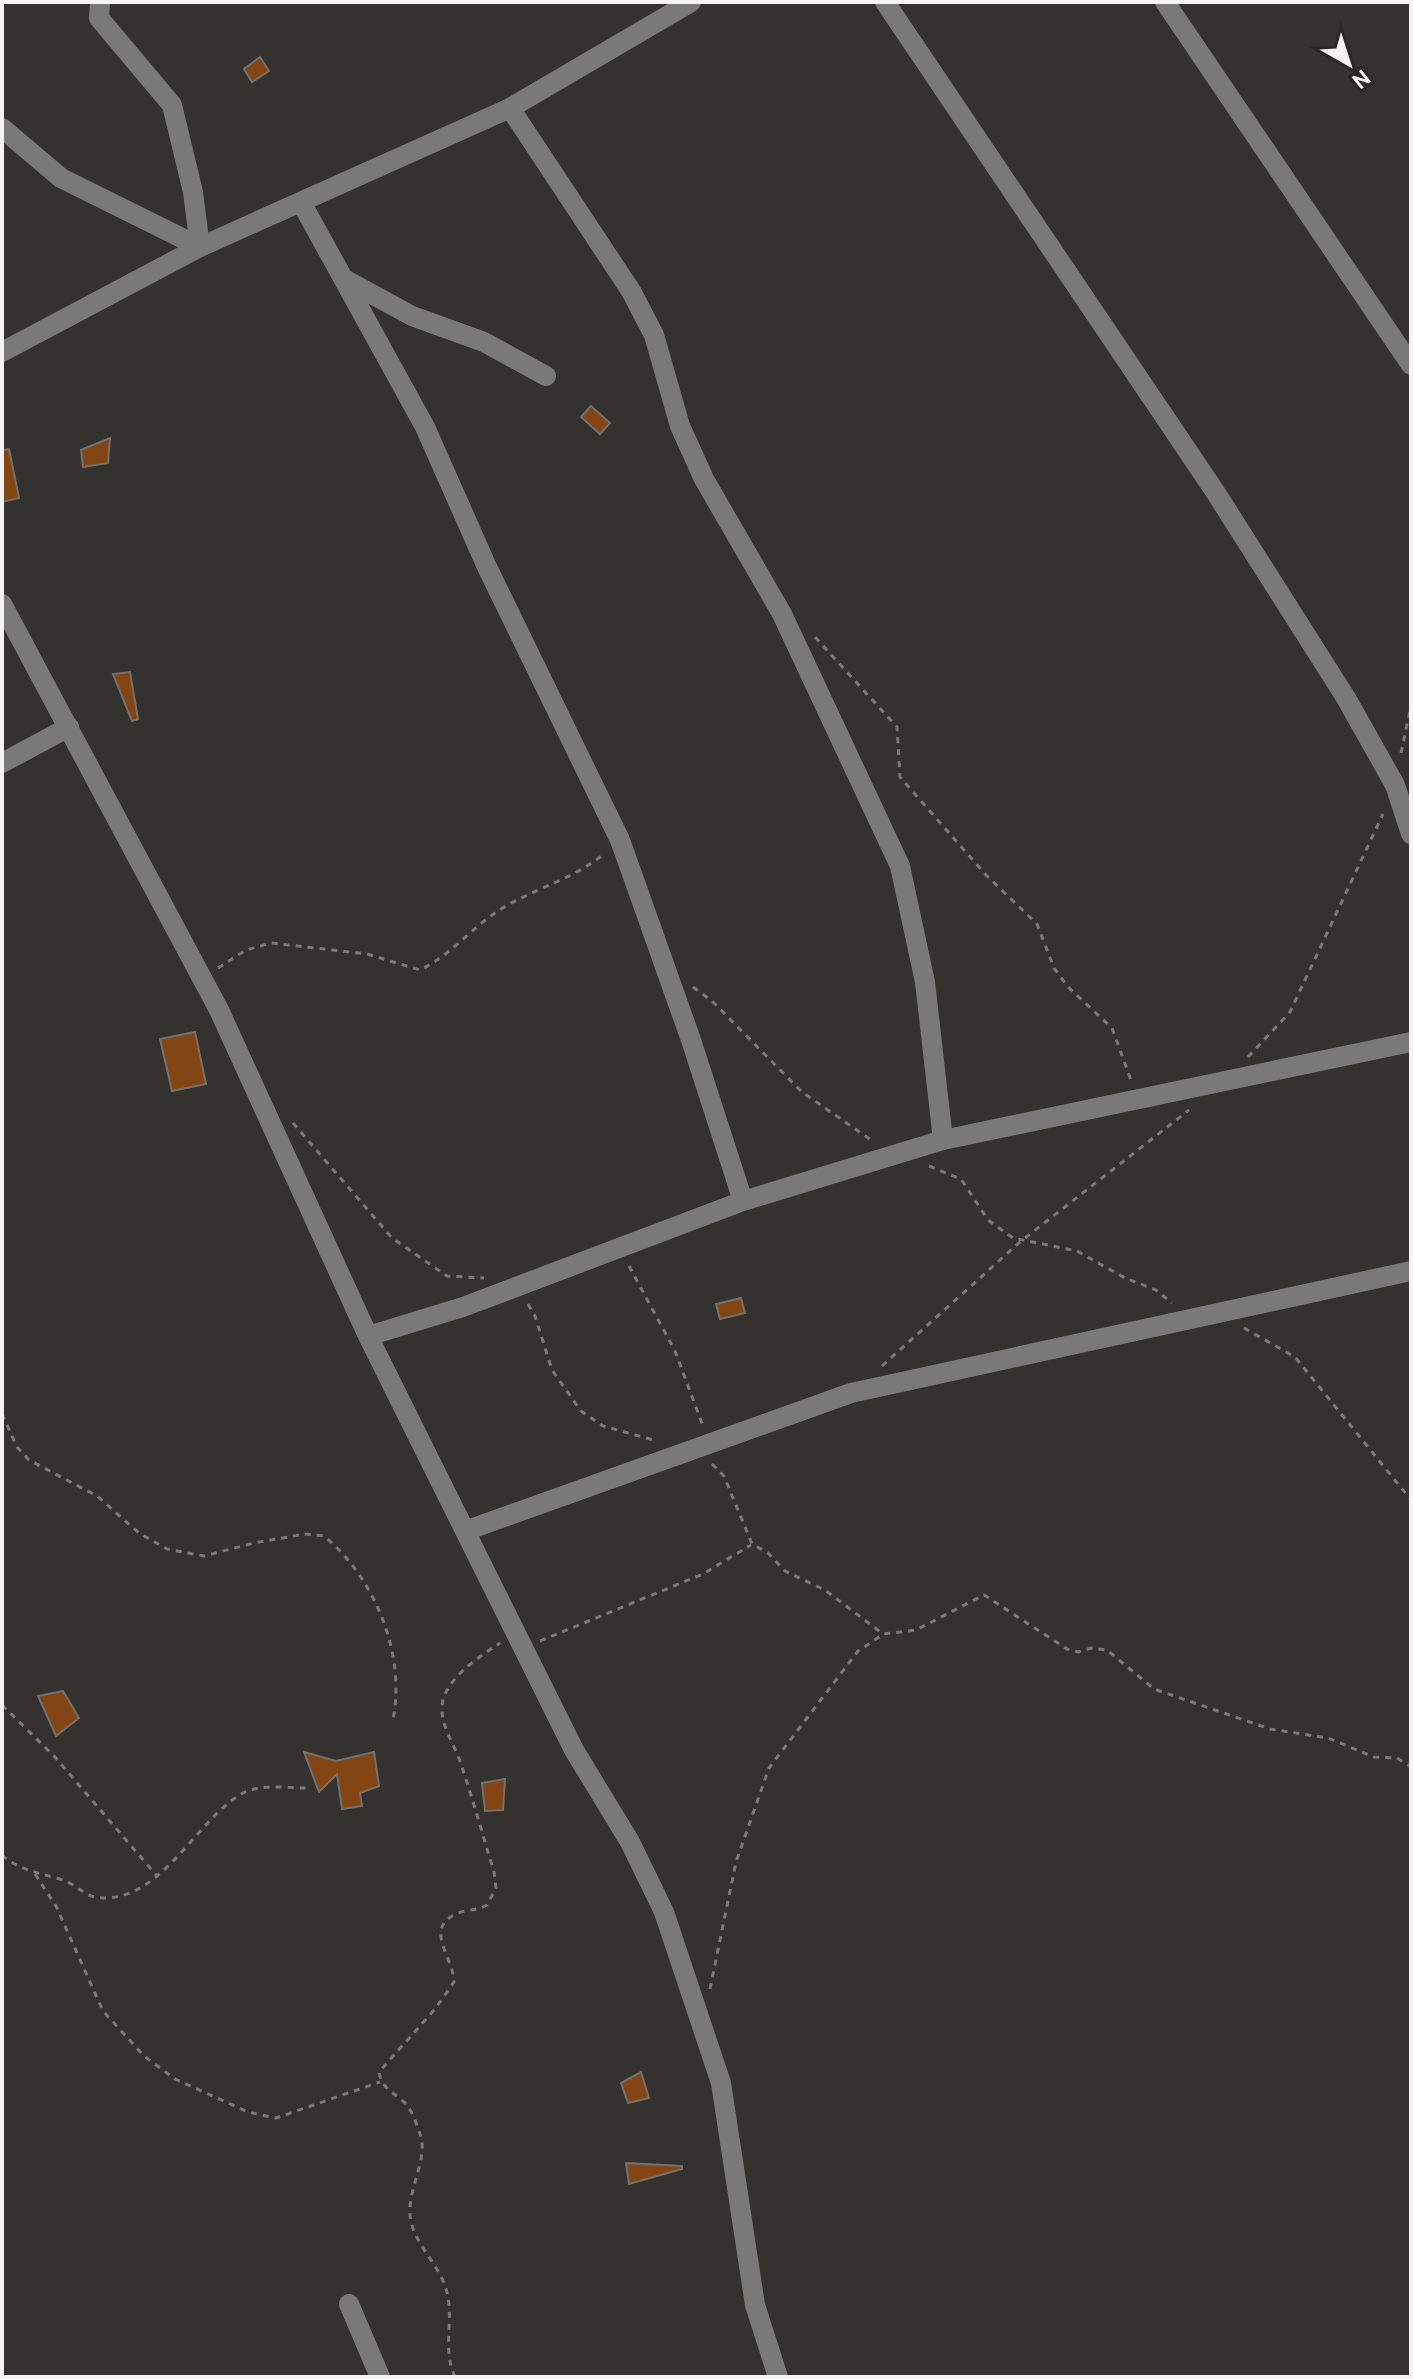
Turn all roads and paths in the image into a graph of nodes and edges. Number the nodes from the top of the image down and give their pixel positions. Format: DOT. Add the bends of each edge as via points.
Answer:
graph roads {
  1 [pos="100,2"];
  2 [pos="885,2"];
  3 [pos="1165,2"];
  4 [pos="687,3"];
  5 [pos="510,108"];
  6 [pos="2,128"];
  7 [pos="301,202"];
  8 [pos="200,247"];
  9 [pos="346,280"];
  10 [pos="2,352"];
  11 [pos="1411,365"];
  12 [pos="546,376"];
  13 [pos="2,604"];
  14 [pos="805,629"];
  15 [pos="1411,706"];
  16 [pos="69,727"];
  17 [pos="2,763"];
  18 [pos="1395,785"];
  19 [pos="1411,834"];
  20 [pos="620,840"];
  21 [pos="203,978"];
  22 [pos="691,985"];
  23 [pos="1411,1042"];
  24 [pos="1137,1099"];
  25 [pos="261,1100"];
  26 [pos="943,1140"];
  27 [pos="901,1153"];
  28 [pos="743,1201"];
  29 [pos="622,1248"];
  30 [pos="1411,1271"];
  31 [pos="511,1290"];
  32 [pos="1221,1313"];
  33 [pos="1195,1318"];
  34 [pos="368,1336"];
  35 [pos="2,1414"];
  36 [pos="700,1448"];
  37 [pos="1411,1500"];
  38 [pos="465,1531"];
  39 [pos="752,1544"];
  40 [pos="883,1634"];
  41 [pos="521,1639"];
  42 [pos="2,1705"];
  43 [pos="393,1720"];
  44 [pos="1411,1767"];
  45 [pos="306,1788"];
  46 [pos="2,1855"];
  47 [pos="35,1874"];
  48 [pos="157,1876"];
  49 [pos="709,1992"];
  50 [pos="381,2082"];
  51 [pos="349,2304"];
  52 [pos="380,2377"];
  53 [pos="455,2377"];
  54 [pos="778,2377"];
  1 -- 8 [label="street" via="99,18 172,105"];
  2 -- 18 [label="street" via="1216,493"];
  3 -- 11 [label="street"];
  4 -- 5 [label="street"];
  5 -- 7 [label="street"];
  5 -- 26 [label="street" via="631,291 654,335 686,440 704,479 782,614 900,866 925,982"];
  6 -- 8 [label="street" via="61,178"];
  7 -- 8 [label="street"];
  7 -- 9 [label="street"];
  8 -- 10 [label="street"];
  9 -- 12 [label="street"];
  9 -- 20 [label="street" via="425,427"];
  13 -- 16 [label="street"];
  14 -- 24 [label="path" via="897,727 897,768 910,792 1037,924 1054,968 1112,1028"];
  15 -- 18 [label="path"];
  16 -- 17 [label="street"];
  16 -- 21 [label="street"];
  18 -- 19 [label="street"];
  20 -- 21 [label="path" via="586,869 497,911 420,970 367,954 271,943 246,950"];
  20 -- 28 [label="street"];
  21 -- 25 [label="street"];
  22 -- 27 [label="path" via="802,1092 864,1137"];
  23 -- 24 [label="street"];
  24 -- 26 [label="street"];
  25 -- 31 [label="path" via="304,1134 376,1221 414,1257 447,1276 485,1279"];
  25 -- 34 [label="street"];
  26 -- 27 [label="street"];
  27 -- 28 [label="street"];
  27 -- 33 [label="path" via="961,1179 988,1220 1013,1238 1077,1251 1156,1290"];
  28 -- 29 [label="street"];
  29 -- 31 [label="street"];
  29 -- 36 [label="path" via="675,1351"];
  30 -- 32 [label="street"];
  31 -- 34 [label="street"];
  31 -- 36 [label="path" via="535,1316 552,1370 591,1420"];
  32 -- 33 [label="street"];
  32 -- 37 [label="path" via="1295,1357"];
  33 -- 36 [label="street" via="851,1393"];
  34 -- 38 [label="street"];
  35 -- 43 [label="path" via="29,1460 97,1496 139,1533 167,1549 204,1556 305,1534 324,1536 360,1575 377,1605 399,1690"];
  36 -- 38 [label="street"];
  36 -- 39 [label="path" via="724,1476"];
  38 -- 41 [label="street"];
  39 -- 40 [label="path"];
  39 -- 41 [label="path" via="703,1574"];
  40 -- 44 [label="path" via="916,1630 984,1595 1067,1649 1115,1655 1154,1689 1270,1729 1328,1738"];
  40 -- 49 [label="path" via="858,1651 769,1768 736,1862"];
  41 -- 50 [label="path" via="472,1661 447,1691 441,1711 496,1888 487,1905 445,1921 439,1937 454,1982 386,2061 379,2072"];
  41 -- 54 [label="street" via="574,1750 630,1842 664,1912 721,2083 755,2305"];
  42 -- 48 [label="path" via="54,1756"];
  45 -- 48 [label="path" via="243,1793"];
  46 -- 47 [label="path"];
  47 -- 48 [label="path" via="75,1885 91,1897 109,1898"];
  47 -- 50 [label="path" via="56,1906 103,2011 144,2056 175,2079 248,2112 276,2118"];
  50 -- 53 [label="path" via="408,2107 420,2135 410,2216 447,2289 446,2343"];
  51 -- 52 [label="street"];
}
